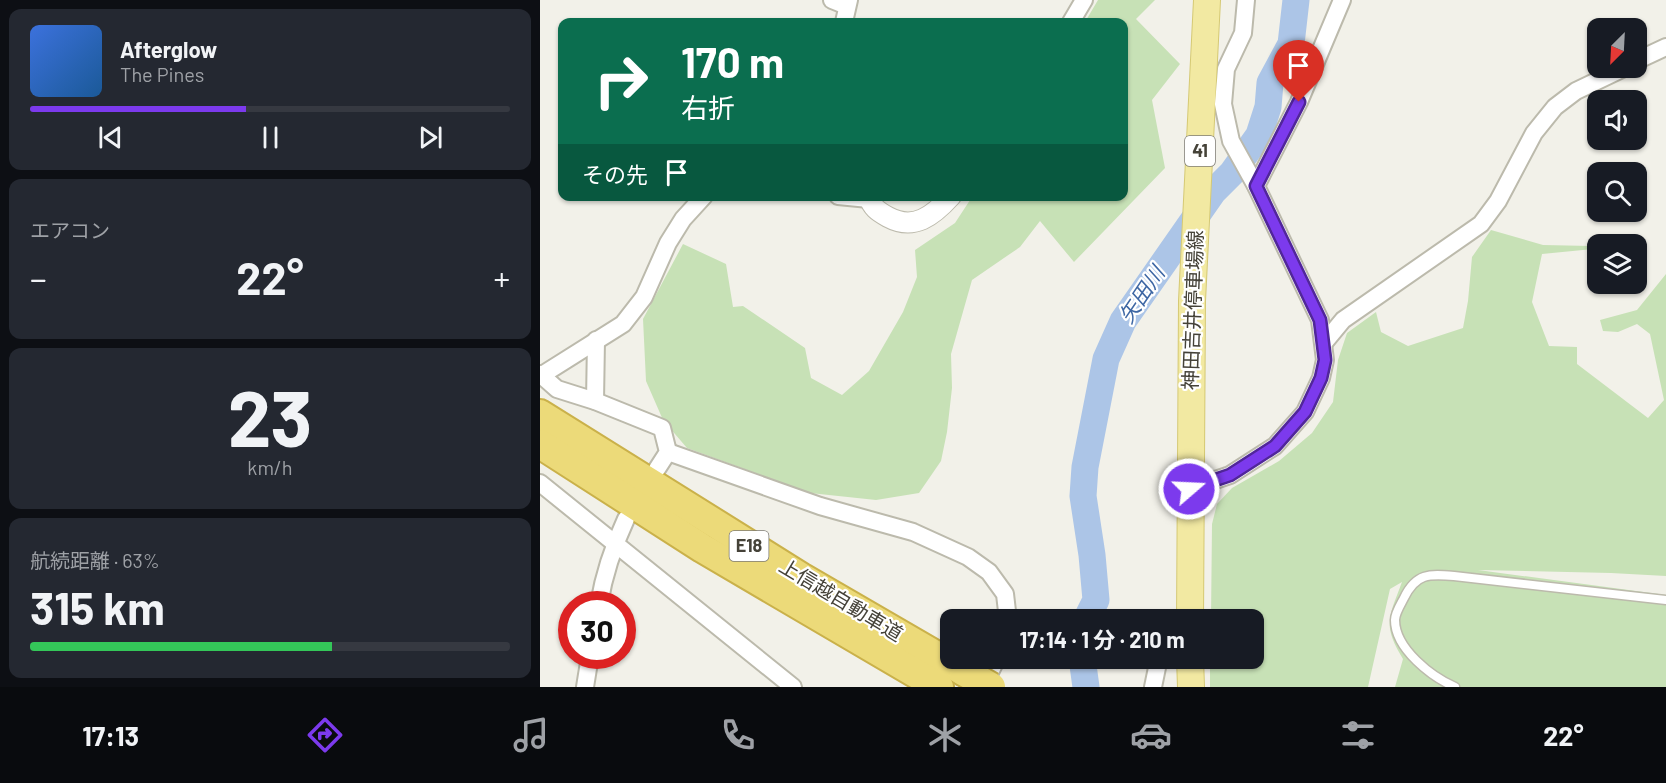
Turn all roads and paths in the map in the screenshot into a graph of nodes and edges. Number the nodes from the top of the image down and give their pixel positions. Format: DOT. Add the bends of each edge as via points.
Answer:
graph roads {
  1 [pos="1084,0"];
  2 [pos="1207,0"];
  3 [pos="1245,0"];
  4 [pos="1342,0"];
  5 [pos="843,2"];
  6 [pos="844,18"];
  7 [pos="1073,18"];
  8 [pos="1666,47"];
  9 [pos="1647,56"];
  10 [pos="1603,78"];
  11 [pos="1251,179"];
  12 [pos="699,201"];
  13 [pos="870,201"];
  14 [pos="947,201"];
  15 [pos="596,340"];
  16 [pos="1324,343"];
  17 [pos="541,374"];
  18 [pos="595,401"];
  19 [pos="540,414"];
  20 [pos="540,444"];
  21 [pos="668,452"];
  22 [pos="657,469"];
  23 [pos="540,483"];
  24 [pos="1189,489"];
  25 [pos="627,519"];
  26 [pos="615,543"];
  27 [pos="601,591"];
  28 [pos="1666,600"];
  29 [pos="1007,609"];
  30 [pos="1190,609"];
  31 [pos="588,669"];
  32 [pos="984,669"];
  33 [pos="1157,669"];
  34 [pos="1190,669"];
  35 [pos="973,679"];
  36 [pos="585,687"];
  37 [pos="793,687"];
  38 [pos="939,687"];
  39 [pos="992,687"];
  40 [pos="1153,687"];
  41 [pos="1191,687"];
  42 [pos="1455,687"];
  1 -- 7 [label="street"];
  2 -- 24 [label="main road, 神田吉井停車場線 / 41" via="1192,301"];
  3 -- 11 [label="street" via="1243,33 1226,69 1223,104 1231,141"];
  4 -- 11 [label="street" via="1299,102"];
  5 -- 6 [label="street"];
  8 -- 9 [label="street"];
  10 -- 16 [label="street" via="1555,107 1534,133 1498,201 1481,224 1343,320"];
  11 -- 16 [label="street" via="1313,301"];
  12 -- 15 [label="street" via="668,243 644,297 623,324"];
  13 -- 14 [label="street" via="875,210 898,222 919,221 936,213"];
  15 -- 17 [label="street"];
  15 -- 18 [label="street"];
  16 -- 24 [label="street" via="1321,378 1292,429 1275,446 1230,475"];
  17 -- 18 [label="street" via="557,389"];
  18 -- 21 [label="street" via="662,428"];
  19 -- 35 [label="highway, 上信越自動車道 / E18"];
  20 -- 38 [label="highway, 上信越自動車道 / E18" via="702,548"];
  21 -- 22 [label="street"];
  21 -- 29 [label="street" via="820,506 913,532 968,557 989,572 1005,594"];
  23 -- 26 [label="street"];
  24 -- 30 [label="main road, 神田吉井停車場線 / 41"];
  25 -- 26 [label="street"];
  26 -- 27 [label="street"];
  26 -- 37 [label="street"];
  28 -- 42 [label="lane" via="1435,574 1418,578 1395,618 1398,635 1414,660"];
  31 -- 36 [label="street"];
  32 -- 35 [label="street"];
  33 -- 40 [label="street"];
  34 -- 41 [label="main road"];
  35 -- 39 [label="highway, 上信越自動車道 / E18, bridge"];
}
